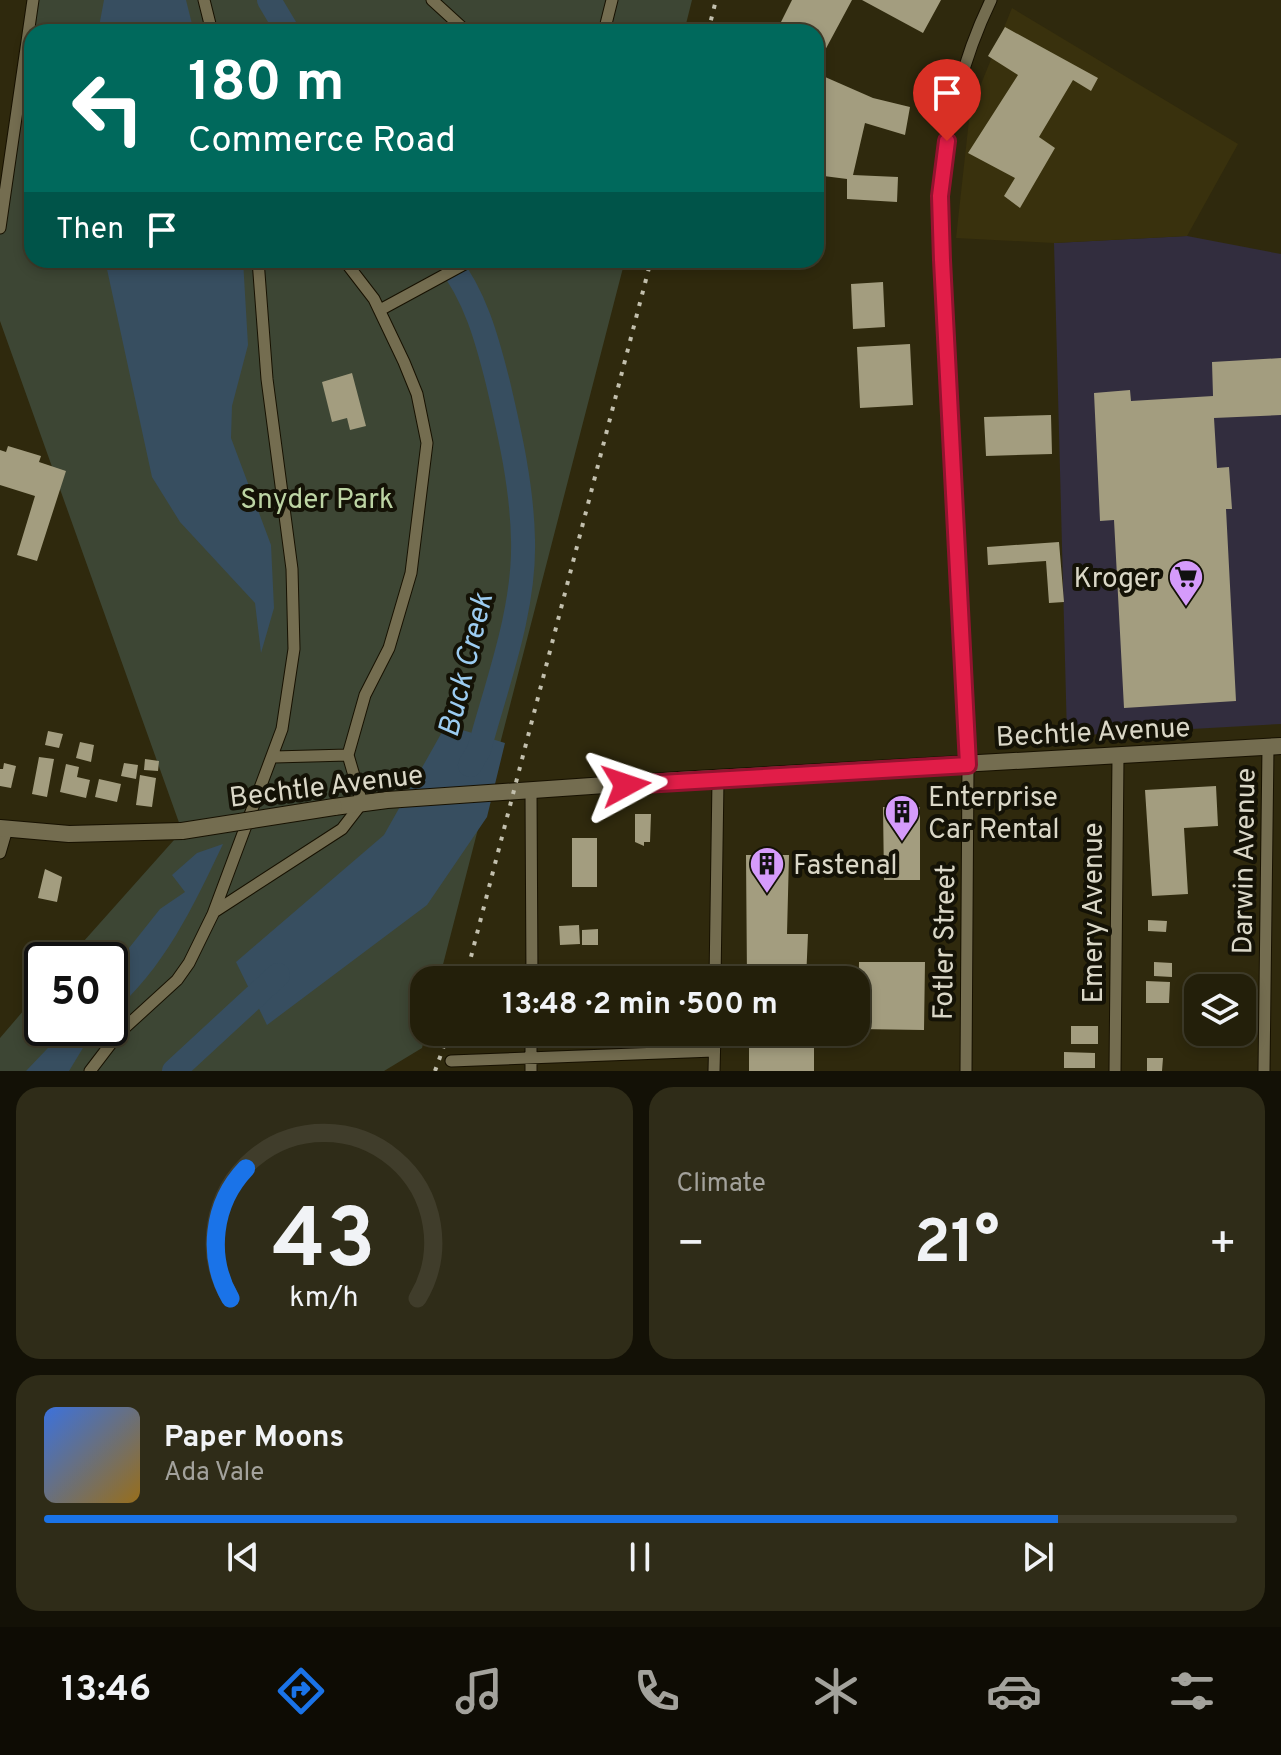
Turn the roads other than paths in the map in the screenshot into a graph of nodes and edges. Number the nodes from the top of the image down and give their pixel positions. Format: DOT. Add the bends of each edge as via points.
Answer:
graph roads {
  1 [pos="33,0"];
  2 [pos="204,0"];
  3 [pos="432,0"];
  4 [pos="612,0"];
  5 [pos="991,0"];
  6 [pos="30,24"];
  7 [pos="210,24"];
  8 [pos="458,24"];
  9 [pos="606,24"];
  10 [pos="24,62"];
  11 [pos="0,228"];
  12 [pos="259,268"];
  13 [pos="350,268"];
  14 [pos="457,268"];
  15 [pos="380,310"];
  16 [pos="1275,747"];
  17 [pos="348,755"];
  18 [pos="1118,756"];
  19 [pos="274,757"];
  20 [pos="968,765"];
  21 [pos="718,780"];
  22 [pos="531,791"];
  23 [pos="362,803"];
  24 [pos="4,828"];
  25 [pos="0,853"];
  26 [pos="213,914"];
  27 [pos="532,966"];
  28 [pos="715,966"];
  29 [pos="714,1046"];
  30 [pos="714,1051"];
  31 [pos="451,1061"];
  32 [pos="531,1065"];
  33 [pos="90,1071"];
  34 [pos="714,1071"];
  35 [pos="966,1071"];
  36 [pos="1115,1071"];
  37 [pos="1264,1071"];
  1 -- 6 [label="street"];
  2 -- 7 [label="street"];
  3 -- 8 [label="street"];
  4 -- 9 [label="street"];
  5 -- 20 [label="street, Fotler Street" via="960,78 940,196"];
  10 -- 11 [label="street"];
  12 -- 19 [label="street" via="295,621 291,678"];
  13 -- 15 [label="street"];
  14 -- 15 [label="street"];
  15 -- 17 [label="street" via="417,394 427,443 426,472 411,573"];
  16 -- 18 [label="main road, Bechtle Avenue"];
  16 -- 37 [label="street, Darwin Avenue"];
  17 -- 19 [label="street"];
  17 -- 23 [label="street"];
  18 -- 20 [label="main road, Bechtle Avenue"];
  18 -- 36 [label="street, Emery Avenue"];
  19 -- 26 [label="street"];
  20 -- 21 [label="main road, Bechtle Avenue"];
  20 -- 35 [label="street, Fotler Street"];
  21 -- 22 [label="main road, Bechtle Avenue"];
  21 -- 28 [label="street"];
  22 -- 23 [label="main road, Bechtle Avenue"];
  22 -- 27 [label="street"];
  23 -- 24 [label="main road, Bechtle Avenue, bridge" via="182,831 69,834"];
  23 -- 26 [label="street" via="342,829"];
  24 -- 25 [label="street"];
  26 -- 33 [label="street" via="177,980 119,1033"];
  29 -- 30 [label="street"];
  30 -- 32 [label="street"];
  30 -- 34 [label="street"];
  31 -- 32 [label="street"];
}
